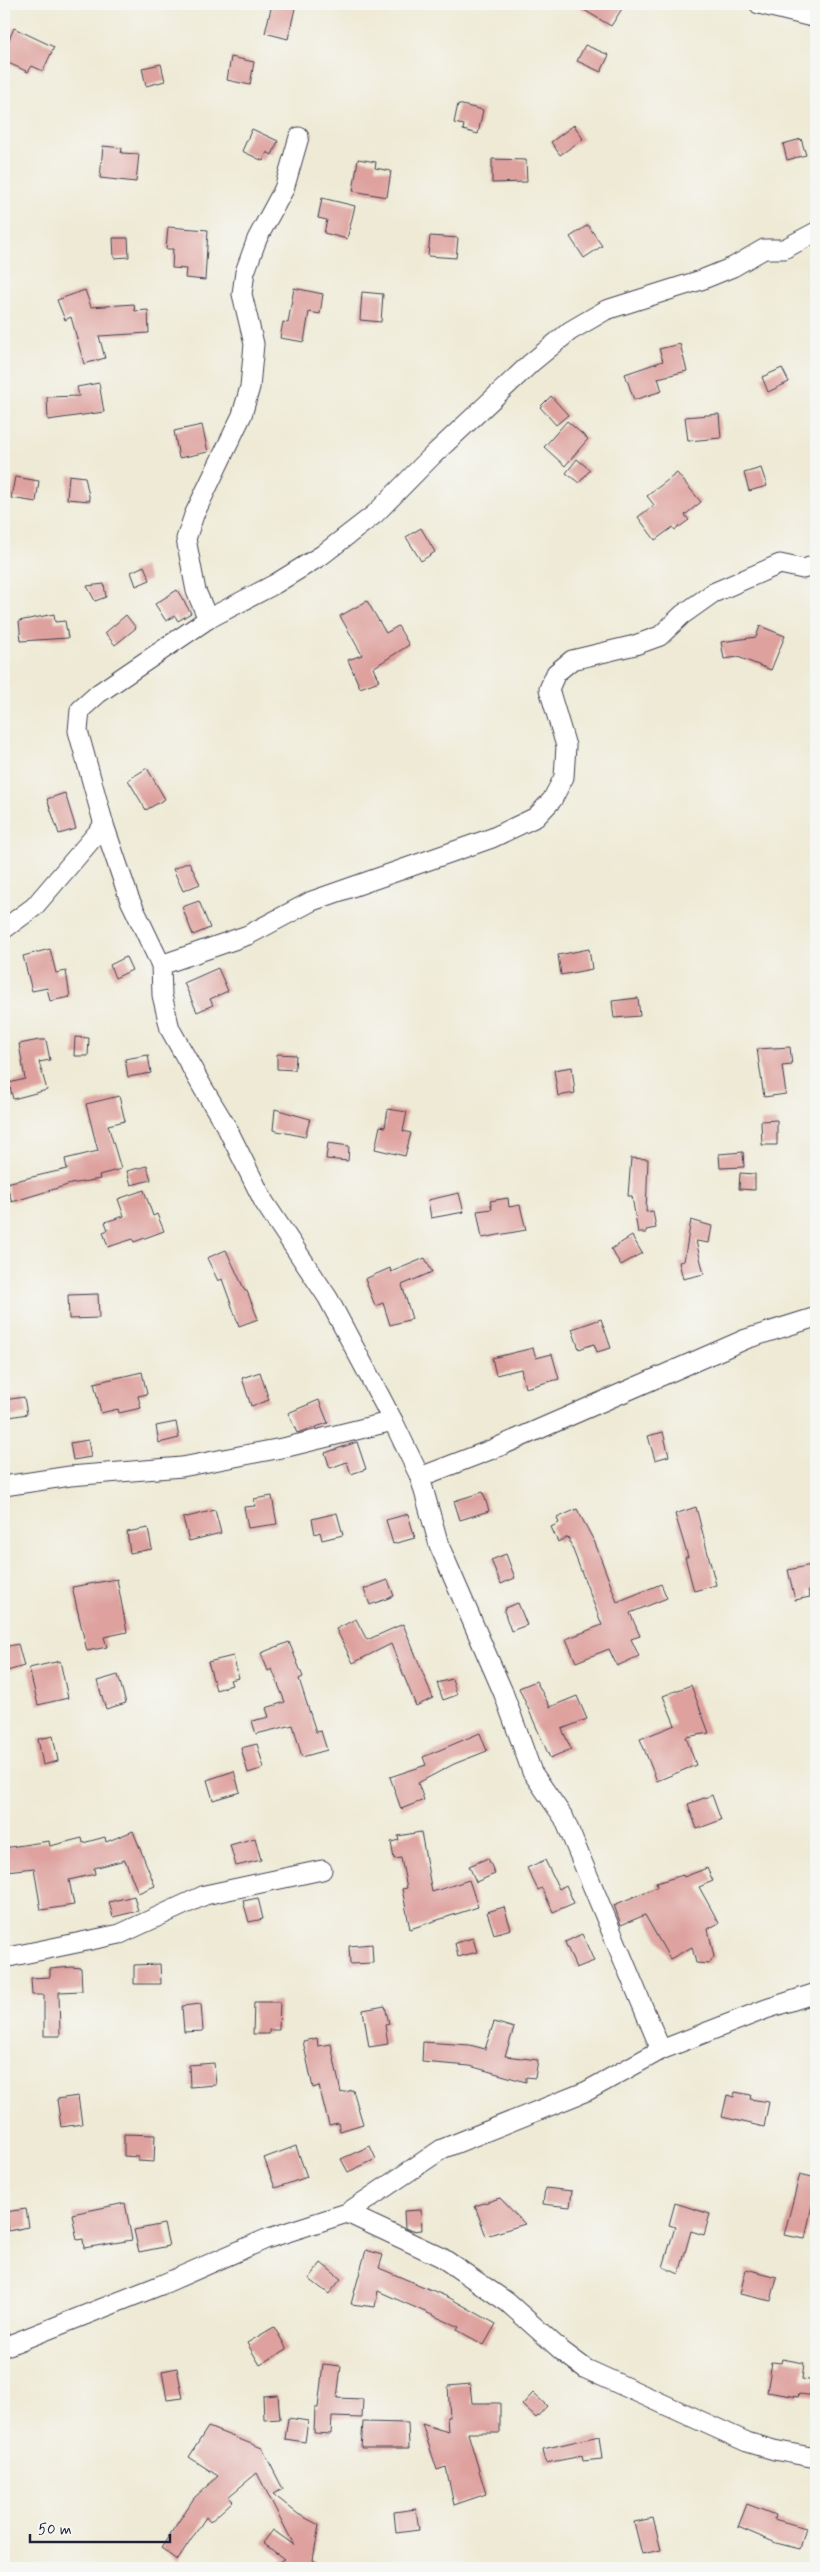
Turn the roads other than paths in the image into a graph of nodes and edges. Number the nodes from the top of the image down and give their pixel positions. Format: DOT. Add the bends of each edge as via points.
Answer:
graph roads {
  1 [pos="759,4"];
  2 [pos="816,18"];
  3 [pos="299,137"];
  4 [pos="816,232"];
  5 [pos="816,565"];
  6 [pos="208,619"];
  7 [pos="104,825"];
  8 [pos="5,930"];
  9 [pos="161,965"];
  10 [pos="816,1317"];
  11 [pos="393,1421"];
  12 [pos="420,1477"];
  13 [pos="4,1486"];
  14 [pos="322,1870"];
  15 [pos="4,1958"];
  16 [pos="816,1993"];
  17 [pos="661,2050"];
  18 [pos="347,2213"];
  19 [pos="4,2347"];
  20 [pos="816,2458"];
  1 -- 2 [label="street"];
  3 -- 6 [label="street" via="284,188 257,239 245,272 242,294 254,344 250,387 242,415 194,515 186,539 196,591"];
  4 -- 6 [label="street" via="784,249 764,249 701,280 606,310 570,331 432,455 375,514 306,565"];
  5 -- 9 [label="street" via="804,569 780,564 713,593 660,636 572,660 556,673 550,689 566,746 564,777 552,800 536,818 492,838 312,901 248,935"];
  6 -- 7 [label="street" via="99,693 80,710 78,731"];
  7 -- 8 [label="street" via="34,907"];
  7 -- 9 [label="street" via="129,898"];
  9 -- 11 [label="street" via="162,995 170,1029 228,1128 264,1202 328,1298"];
  10 -- 12 [label="street" via="746,1339 498,1447"];
  11 -- 12 [label="street"];
  11 -- 13 [label="street" via="286,1447 182,1467 70,1476"];
  12 -- 17 [label="street" via="439,1546 503,1692 532,1772 564,1818"];
  14 -- 15 [label="street" via="205,1895 120,1934"];
  16 -- 17 [label="street"];
  17 -- 18 [label="street" via="587,2091 442,2149"];
  18 -- 19 [label="street" via="266,2239 161,2285"];
  18 -- 20 [label="street" via="441,2257 507,2302 586,2369 747,2442"];
}
